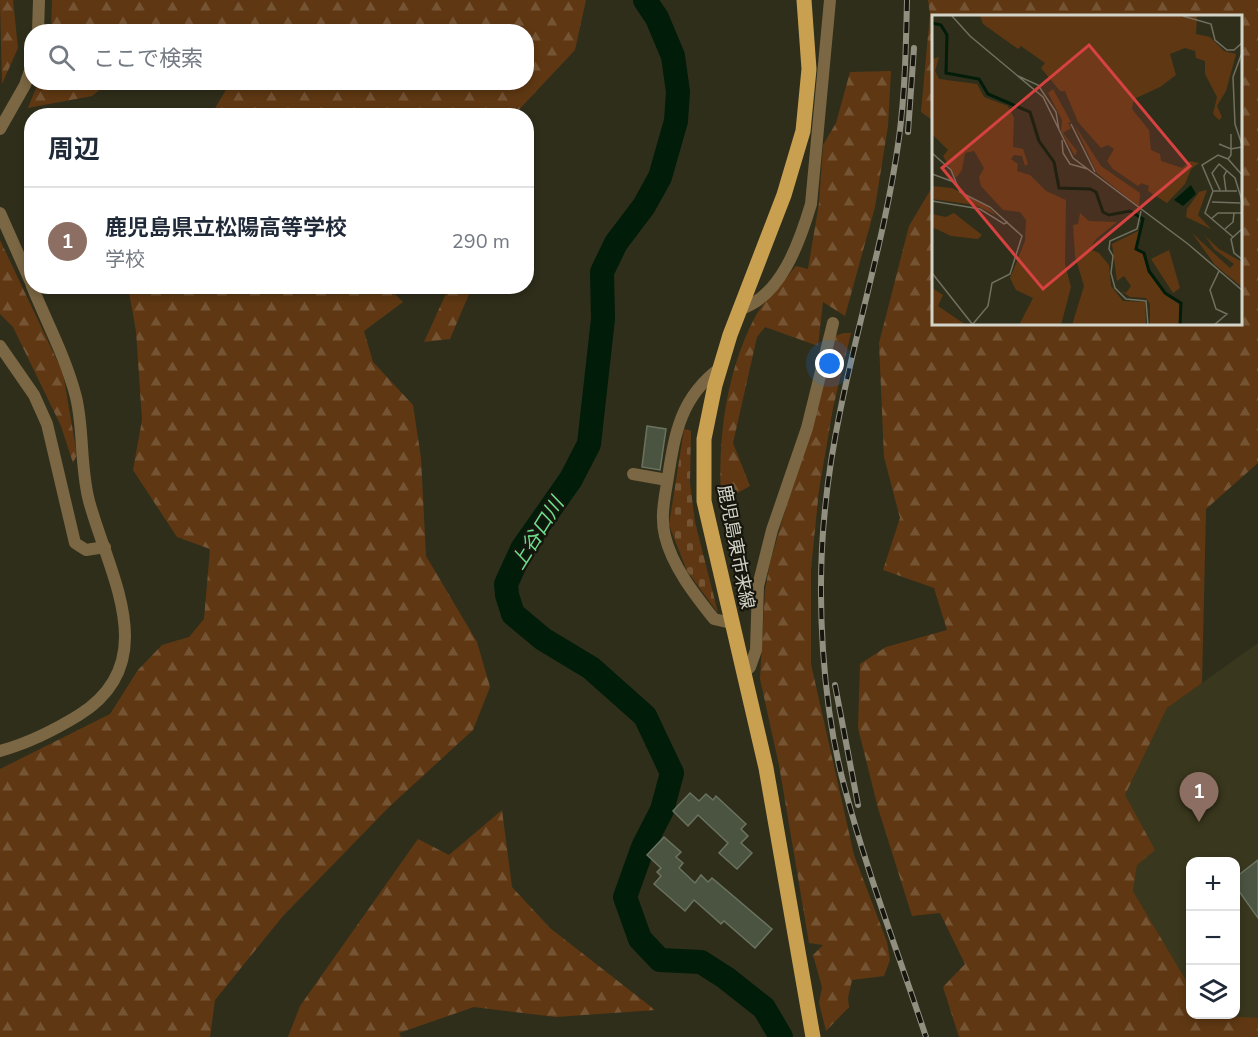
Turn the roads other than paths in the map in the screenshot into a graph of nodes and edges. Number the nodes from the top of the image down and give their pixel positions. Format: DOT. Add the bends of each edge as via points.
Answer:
graph roads {
  1 [pos="39,0"];
  2 [pos="804,0"];
  3 [pos="830,0"];
  4 [pos="38,24"];
  5 [pos="24,87"];
  6 [pos="1,124"];
  7 [pos="0,213"];
  8 [pos="24,268"];
  9 [pos="36,294"];
  10 [pos="740,309"];
  11 [pos="833,323"];
  12 [pos="0,346"];
  13 [pos="720,368"];
  14 [pos="633,474"];
  15 [pos="667,480"];
  16 [pos="105,547"];
  17 [pos="731,623"];
  18 [pos="743,674"];
  19 [pos="0,751"];
  20 [pos="813,1037"];
  1 -- 4 [label="street"];
  2 -- 10 [label="main road, 鹿児島東市来線" via="809,69 803,131 784,195"];
  3 -- 10 [label="street" via="811,204 803,233 774,284 760,299"];
  5 -- 6 [label="street"];
  7 -- 8 [label="street"];
  9 -- 16 [label="street" via="64,358 76,399 82,466"];
  10 -- 13 [label="main road, 鹿児島東市来線"];
  11 -- 18 [label="street" via="807,428 772,530 758,586 756,650"];
  12 -- 16 [label="street" via="34,395 47,424 75,543 86,550"];
  13 -- 15 [label="street" via="698,389 682,415 674,433"];
  13 -- 17 [label="main road, 鹿児島東市来線" via="704,439 704,501"];
  14 -- 15 [label="street"];
  15 -- 17 [label="street" via="663,522 669,550 714,619"];
  16 -- 19 [label="street" via="126,635 117,679 95,705 27,743"];
  17 -- 18 [label="main road, 鹿児島東市来線"];
  18 -- 20 [label="main road, 鹿児島東市来線" via="766,768"];
}
